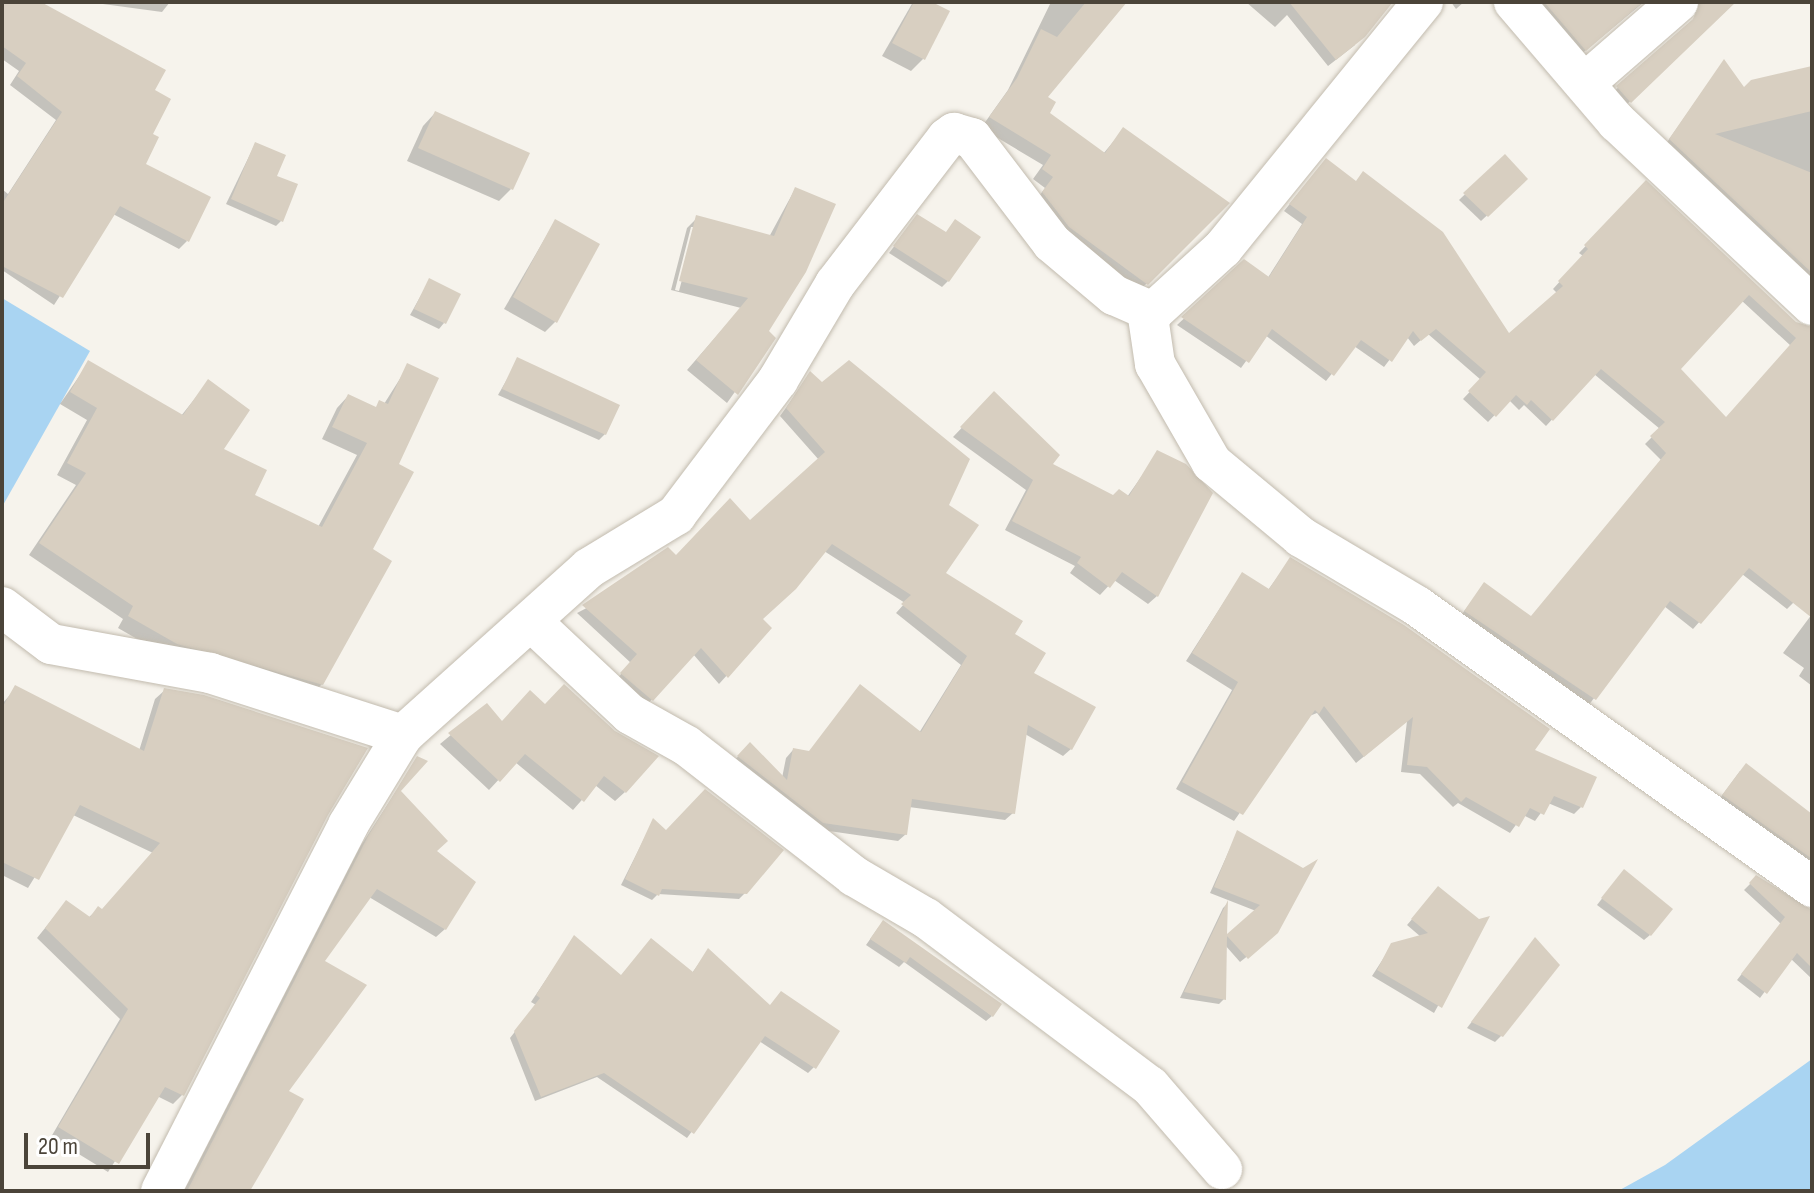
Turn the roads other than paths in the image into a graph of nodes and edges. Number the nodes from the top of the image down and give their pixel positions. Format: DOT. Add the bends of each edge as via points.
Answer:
graph roads {
  1 [pos="1423,2"];
  2 [pos="1514,2"];
  3 [pos="1678,2"];
  4 [pos="1586,82"];
  5 [pos="1812,305"];
  6 [pos="1147,310"];
  7 [pos="2,607"];
  8 [pos="533,623"];
  9 [pos="403,735"];
  10 [pos="1812,887"];
  11 [pos="1222,1169"];
  12 [pos="161,1191"];
  1 -- 6 [label="street" via="1223,248 1159,310"];
  2 -- 4 [label="street"];
  3 -- 4 [label="street"];
  4 -- 5 [label="street" via="1617,122"];
  6 -- 8 [label="street" via="1114,295 1052,243 978,145 954,133 835,284 778,380 676,515 589,568"];
  6 -- 10 [label="street" via="1155,364 1212,463 1301,537 1417,606"];
  7 -- 9 [label="street" via="51,644 210,673"];
  8 -- 9 [label="street"];
  8 -- 11 [label="street" via="630,714 687,746 854,876 926,918 1150,1086"];
  9 -- 12 [label="street" via="348,825"];
}
